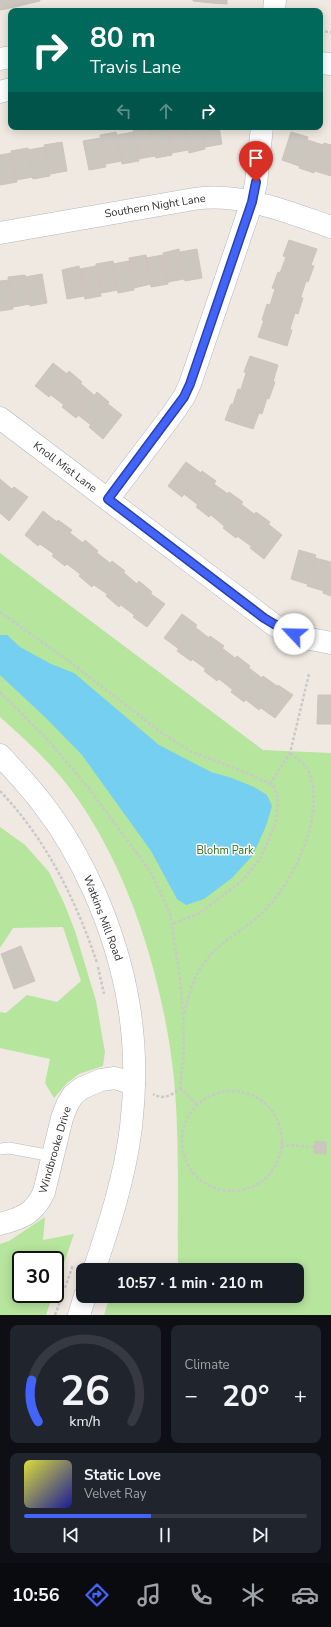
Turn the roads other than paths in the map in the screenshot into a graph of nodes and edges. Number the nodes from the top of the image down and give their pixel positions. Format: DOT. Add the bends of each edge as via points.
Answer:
graph roads {
  1 [pos="262,130"];
  2 [pos="252,202"];
  3 [pos="331,227"];
  4 [pos="0,233"];
  5 [pos="0,418"];
  6 [pos="108,499"];
  7 [pos="331,643"];
  8 [pos="0,755"];
  9 [pos="134,1084"];
  10 [pos="0,1149"];
  11 [pos="52,1156"];
  12 [pos="0,1224"];
  13 [pos="96,1263"];
  14 [pos="83,1303"];
  15 [pos="79,1315"];
  1 -- 2 [label="street"];
  2 -- 3 [label="street, Southern Night Lane"];
  2 -- 4 [label="street, Southern Night Lane" via="205,197"];
  2 -- 6 [label="street" via="184,397"];
  5 -- 6 [label="street, Knoll Mist Lane"];
  6 -- 7 [label="street, Knoll Mist Lane" via="274,624 305,638"];
  8 -- 9 [label="street, Watkins Mill Road" via="39,799 62,830 102,908 114,940 127,989 134,1038"];
  9 -- 11 [label="street, Windbrooke Drive" via="115,1078 101,1080 73,1095 62,1118"];
  9 -- 13 [label="street, Watkins Mill Road" via="131,1126 120,1185"];
  10 -- 11 [label="lane" via="10,1148"];
  11 -- 12 [label="street, Windbrooke Drive" via="39,1203 23,1217"];
  14 -- 15 [label="street"];
}
